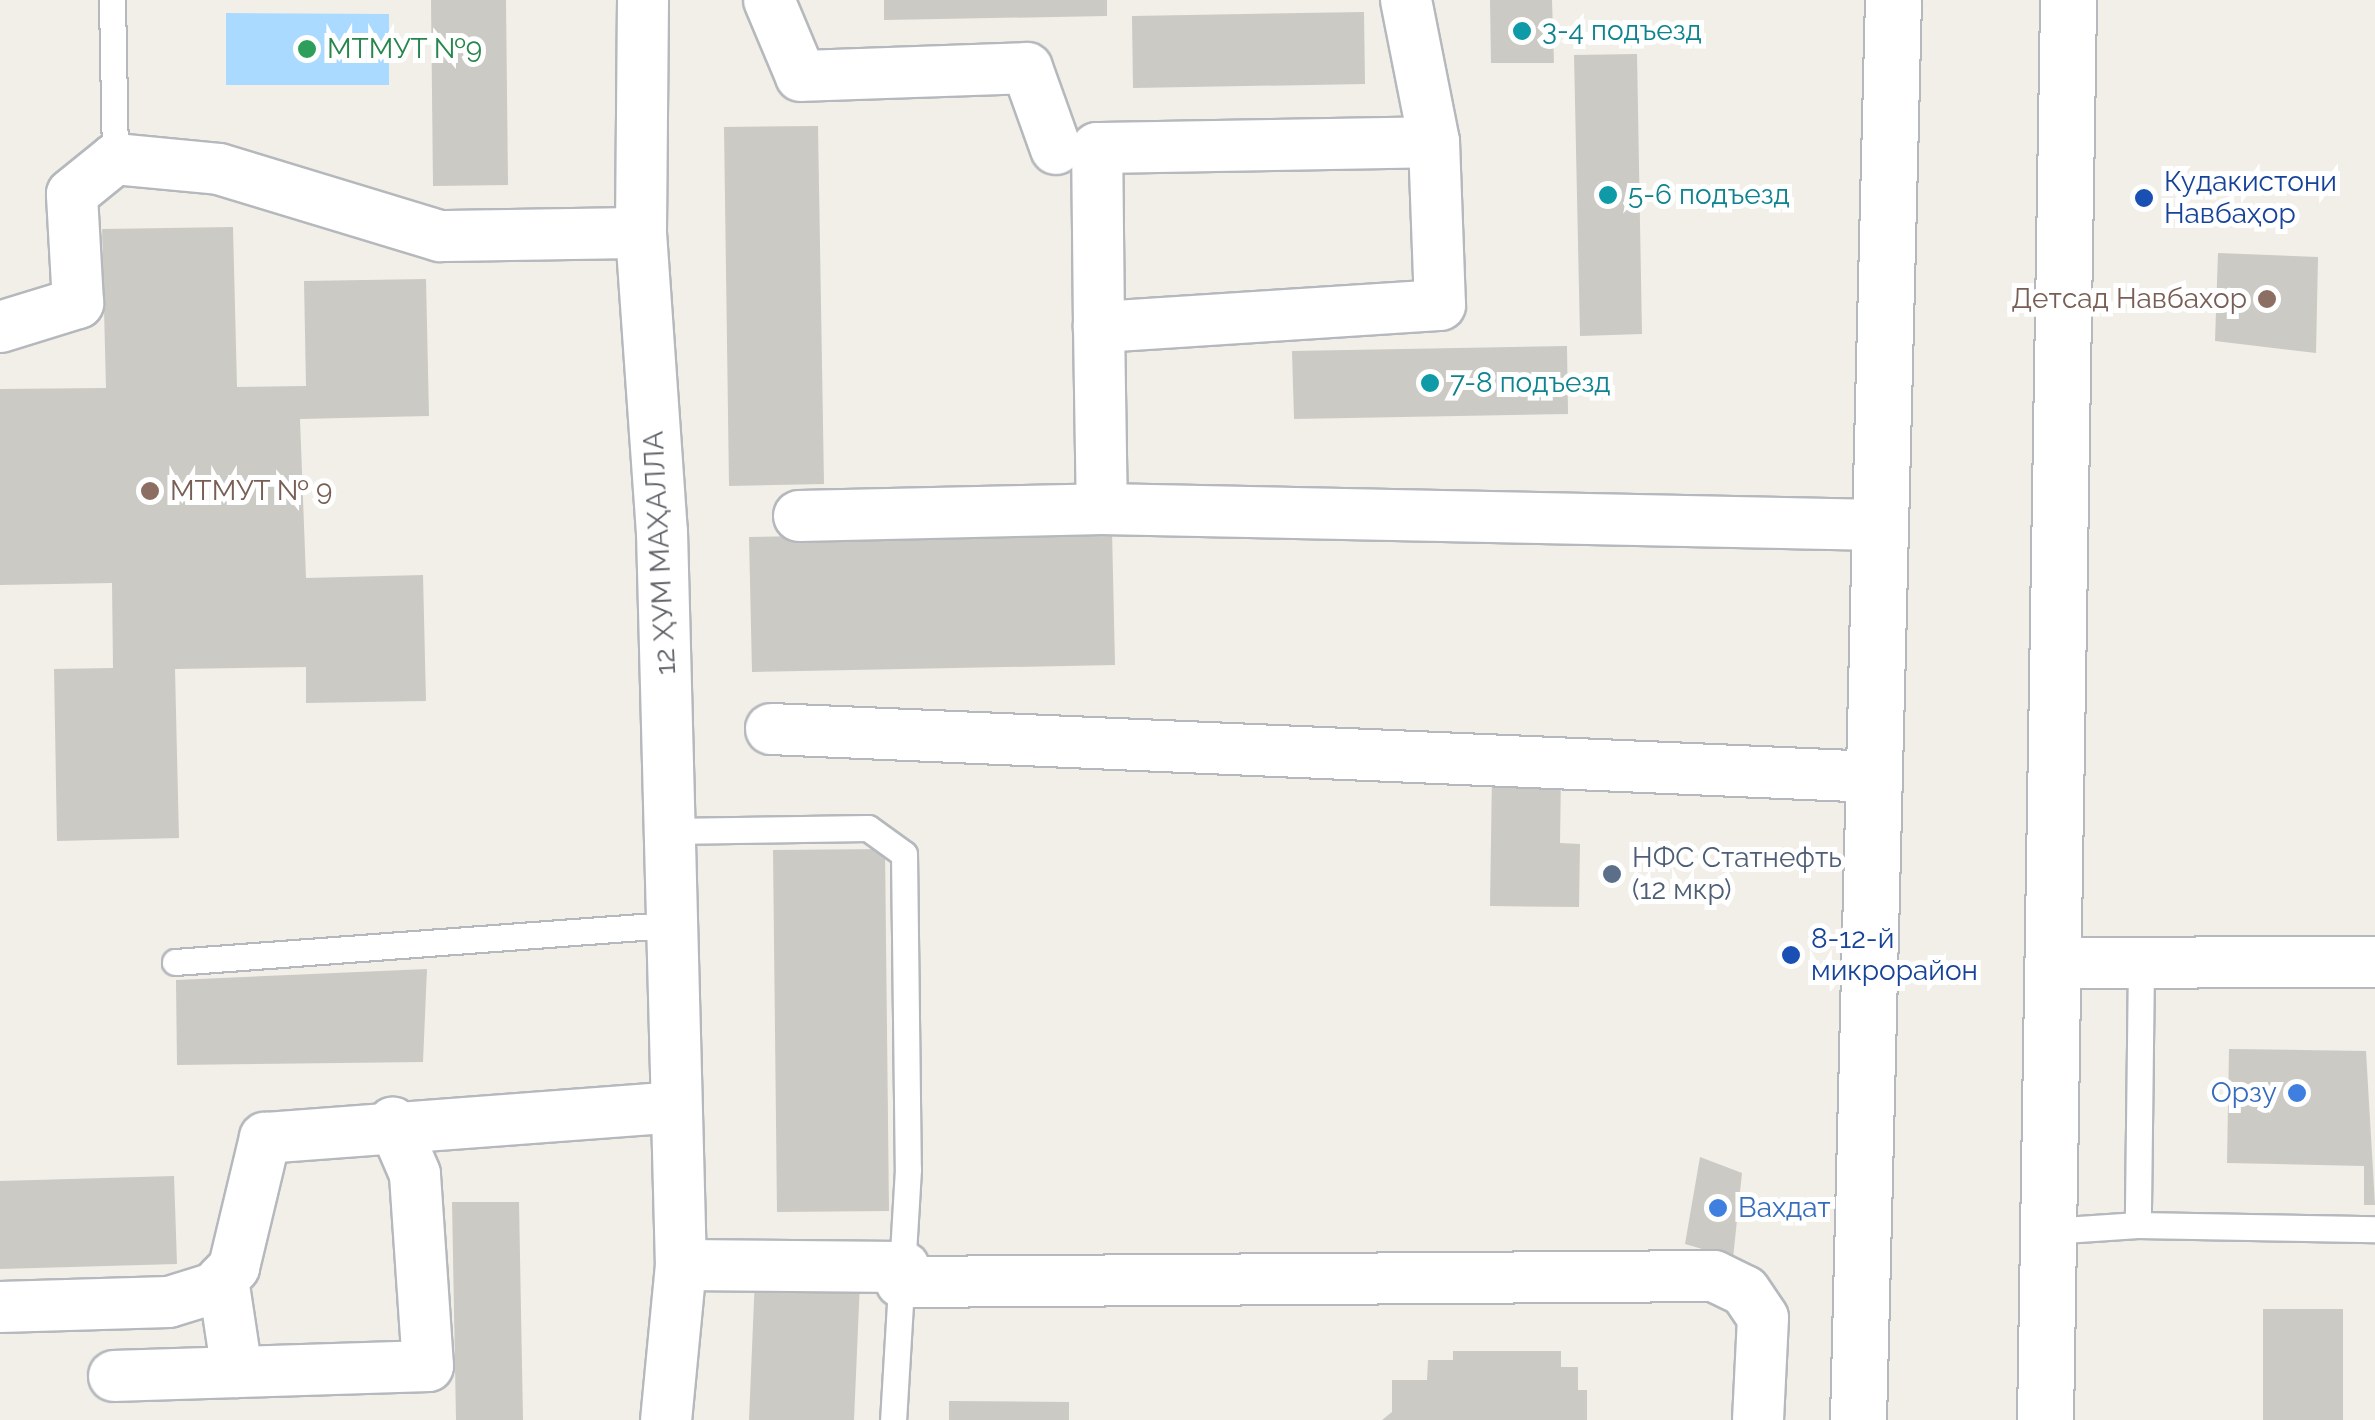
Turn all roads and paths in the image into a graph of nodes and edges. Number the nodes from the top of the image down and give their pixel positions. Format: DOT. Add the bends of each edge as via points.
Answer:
graph roads {
  1 [pos="112,0"];
  2 [pos="643,0"];
  3 [pos="769,0"];
  4 [pos="1406,0"];
  5 [pos="1893,0"];
  6 [pos="2068,0"];
  7 [pos="1434,142"];
  8 [pos="1056,148"];
  9 [pos="115,159"];
  10 [pos="641,233"];
  11 [pos="0,327"];
  12 [pos="1100,328"];
  13 [pos="1102,509"];
  14 [pos="799,516"];
  15 [pos="1881,524"];
  16 [pos="771,729"];
  17 [pos="1873,777"];
  18 [pos="670,831"];
  19 [pos="671,925"];
  20 [pos="175,962"];
  21 [pos="2375,962"];
  22 [pos="2141,963"];
  23 [pos="2055,964"];
  24 [pos="673,1107"];
  25 [pos="393,1123"];
  26 [pos="2138,1225"];
  27 [pos="2375,1229"];
  28 [pos="2049,1231"];
  29 [pos="681,1265"];
  30 [pos="228,1273"];
  31 [pos="902,1275"];
  32 [pos="0,1307"];
  33 [pos="238,1372"];
  34 [pos="114,1376"];
  35 [pos="666,1420"];
  36 [pos="893,1420"];
  37 [pos="1758,1420"];
  38 [pos="1858,1420"];
  39 [pos="2045,1420"];
  1 -- 9 [label="lane"];
  2 -- 10 [label="street, 12 ҲУМ МАҲАЛЛА"];
  3 -- 8 [label="street" via="800,76 1028,68"];
  4 -- 7 [label="street"];
  5 -- 15 [label="street"];
  6 -- 23 [label="street"];
  7 -- 12 [label="street" via="1440,304"];
  7 -- 12 [label="street" via="1097,148"];
  9 -- 10 [label="street" via="219,169 440,236"];
  9 -- 11 [label="street" via="72,194 78,302"];
  10 -- 18 [label="street, 12 ҲУМ МАҲАЛЛА"];
  12 -- 13 [label="street"];
  13 -- 14 [label="street"];
  13 -- 15 [label="street"];
  15 -- 17 [label="street"];
  16 -- 17 [label="street"];
  17 -- 38 [label="street"];
  18 -- 19 [label="street, 12 ҲУМ МАҲАЛЛА"];
  18 -- 31 [label="lane" via="868,828 904,854"];
  19 -- 20 [label="lane"];
  19 -- 24 [label="street, 12 ҲУМ МАҲАЛЛА"];
  21 -- 22 [label="street"];
  22 -- 23 [label="street"];
  22 -- 26 [label="lane"];
  23 -- 28 [label="street"];
  24 -- 25 [label="street"];
  24 -- 29 [label="street, 12 ҲУМ МАҲАЛЛА"];
  25 -- 30 [label="street" via="265,1138"];
  25 -- 33 [label="street" via="414,1174 428,1366"];
  26 -- 27 [label="lane"];
  26 -- 28 [label="lane"];
  28 -- 39 [label="street"];
  29 -- 31 [label="street"];
  29 -- 35 [label="street, 12 ҲУМ МАҲАЛЛА"];
  30 -- 32 [label="street" via="192,1300"];
  30 -- 33 [label="street"];
  31 -- 36 [label="lane"];
  31 -- 37 [label="street" via="1714,1276 1745,1291 1763,1318"];
  33 -- 34 [label="street"];
}
